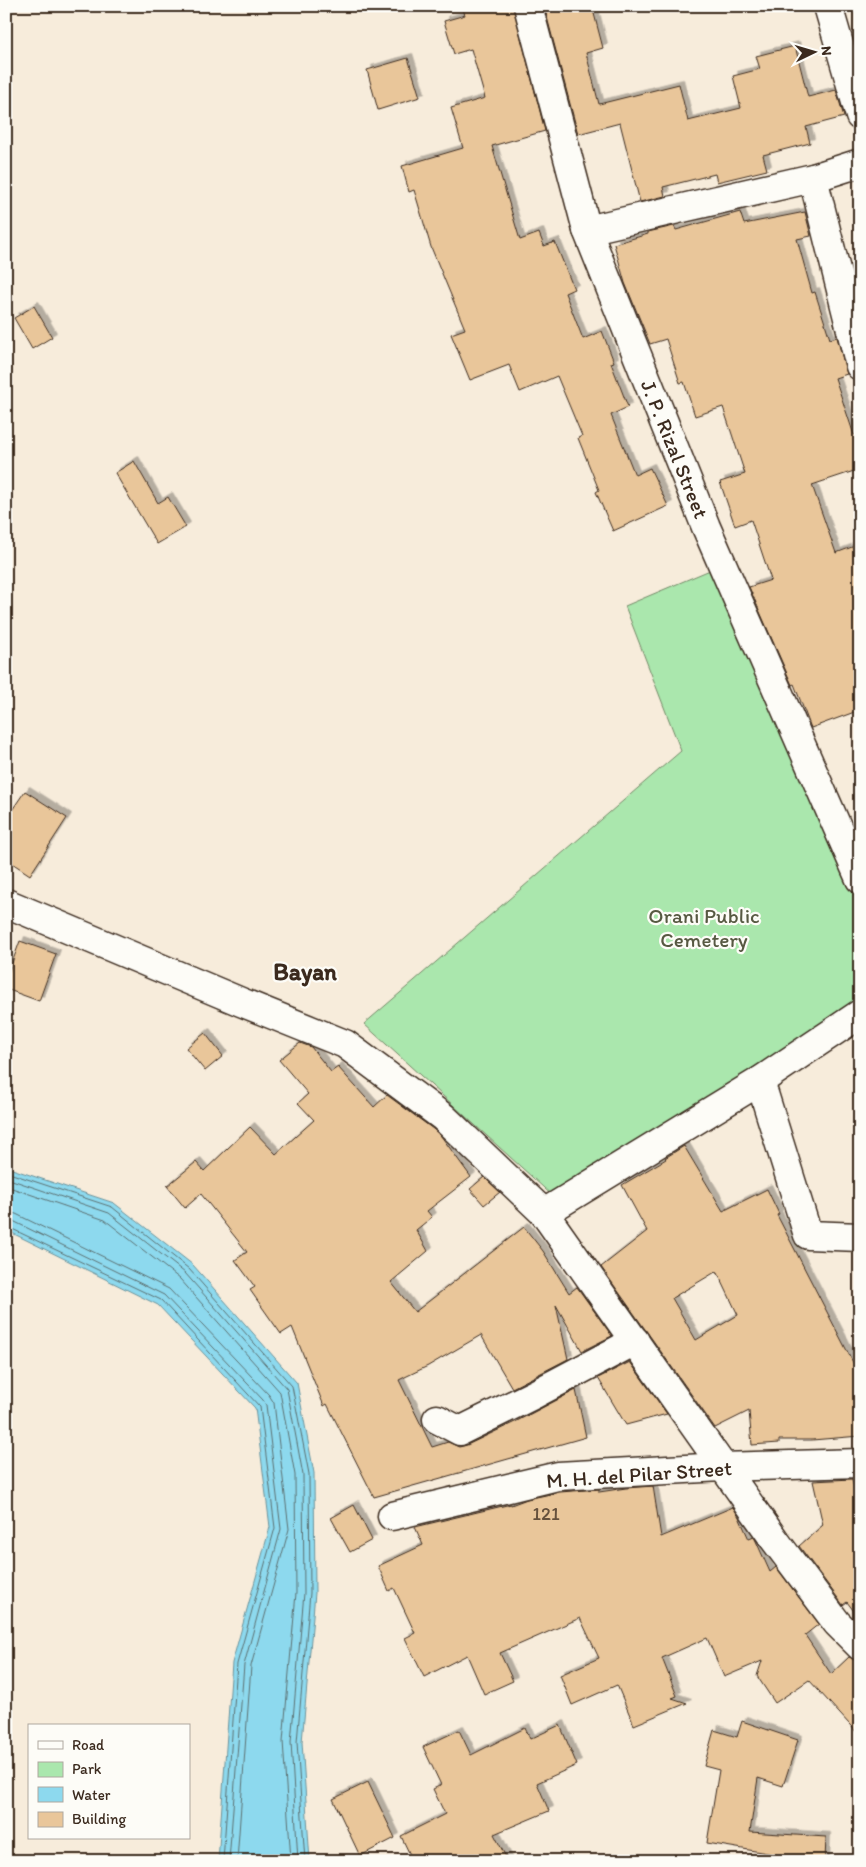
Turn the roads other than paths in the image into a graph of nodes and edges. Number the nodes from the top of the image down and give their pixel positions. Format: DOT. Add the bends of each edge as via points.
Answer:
graph roads {
  1 [pos="528,6"];
  2 [pos="828,6"];
  3 [pos="860,116"];
  4 [pos="860,163"];
  5 [pos="813,178"];
  6 [pos="587,230"];
  7 [pos="860,366"];
  8 [pos="860,879"];
  9 [pos="6,903"];
  10 [pos="860,1014"];
  11 [pos="760,1081"];
  12 [pos="544,1213"];
  13 [pos="860,1237"];
  14 [pos="635,1341"];
  15 [pos="437,1419"];
  16 [pos="860,1463"];
  17 [pos="722,1467"];
  18 [pos="392,1516"];
  19 [pos="860,1646"];
  1 -- 6 [label="street, J. P. Rizal Street"];
  2 -- 3 [label="street"];
  4 -- 5 [label="street"];
  5 -- 6 [label="street"];
  5 -- 7 [label="street"];
  6 -- 8 [label="street, J. P. Rizal Street" via="706,527"];
  9 -- 12 [label="street" via="345,1044 443,1117"];
  10 -- 11 [label="street"];
  11 -- 12 [label="street"];
  11 -- 13 [label="street" via="808,1235"];
  12 -- 14 [label="street"];
  14 -- 15 [label="street" via="460,1431"];
  14 -- 17 [label="street"];
  16 -- 17 [label="street, M. H. del Pilar Street"];
  17 -- 18 [label="street, M. H. del Pilar Street" via="558,1476"];
  17 -- 19 [label="street" via="837,1623"];
}
